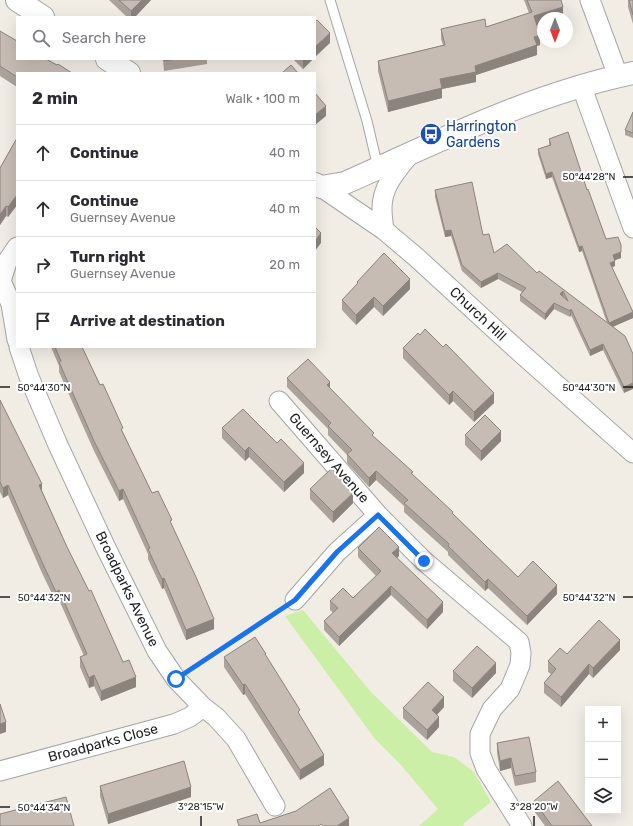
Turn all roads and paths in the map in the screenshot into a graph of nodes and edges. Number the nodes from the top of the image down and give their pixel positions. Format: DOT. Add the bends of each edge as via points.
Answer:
graph roads {
  1 [pos="17,0"];
  2 [pos="330,0"];
  3 [pos="590,0"];
  4 [pos="41,16"];
  5 [pos="110,60"];
  6 [pos="128,72"];
  7 [pos="626,75"];
  8 [pos="581,86"];
  9 [pos="410,154"];
  10 [pos="378,168"];
  11 [pos="318,186"];
  12 [pos="633,228"];
  13 [pos="384,230"];
  14 [pos="16,248"];
  15 [pos="16,335"];
  16 [pos="18,348"];
  17 [pos="279,401"];
  18 [pos="633,453"];
  19 [pos="378,515"];
  20 [pos="295,600"];
  21 [pos="176,679"];
  22 [pos="203,707"];
  23 [pos="0,771"];
  24 [pos="275,806"];
  25 [pos="522,826"];
  1 -- 4 [label="street"];
  2 -- 10 [label="lane"];
  3 -- 7 [label="street"];
  5 -- 6 [label="street"];
  7 -- 8 [label="street"];
  8 -- 9 [label="street" via="491,118"];
  8 -- 12 [label="street"];
  9 -- 10 [label="street"];
  9 -- 13 [label="street" via="383,193"];
  10 -- 11 [label="street" via="345,183"];
  11 -- 13 [label="street, Church Hill"];
  13 -- 18 [label="street, Church Hill"];
  14 -- 15 [label="street" via="7,262 1,281 10,304"];
  16 -- 21 [label="street, Broadparks Avenue" via="28,377 106,548 157,651"];
  17 -- 19 [label="street, Guernsey Avenue"];
  19 -- 20 [label="street, Guernsey Avenue" via="337,552"];
  19 -- 25 [label="street, Guernsey Avenue" via="424,561 519,642 520,665 510,688 492,709 480,734 480,753 486,769"];
  20 -- 21 [label="path"];
  21 -- 22 [label="street, Broadparks Avenue"];
  22 -- 23 [label="street, Broadparks Close" via="174,724"];
  22 -- 24 [label="street, Broadparks Avenue" via="216,716 236,739"];
}
